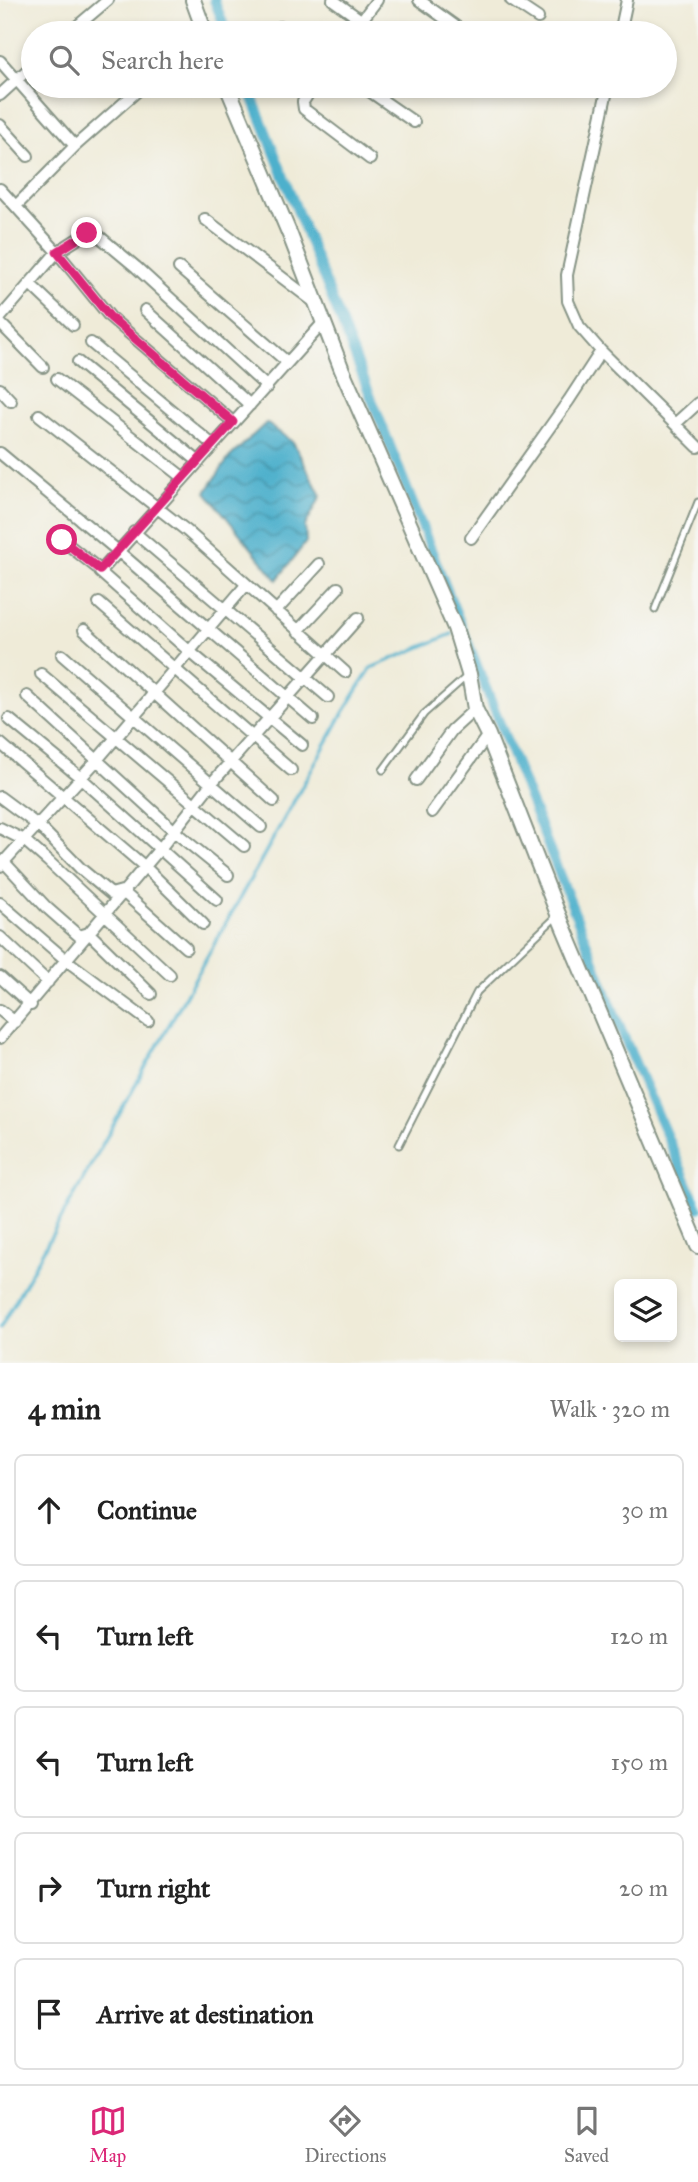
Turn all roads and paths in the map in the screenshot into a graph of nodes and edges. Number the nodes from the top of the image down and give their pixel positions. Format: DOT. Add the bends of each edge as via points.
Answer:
graph roads {
  1 [pos="108,0"];
  2 [pos="193,0"];
  3 [pos="333,0"];
  4 [pos="377,0"];
  5 [pos="419,0"];
  6 [pos="512,0"];
  7 [pos="627,0"];
  8 [pos="538,18"];
  9 [pos="361,20"];
  10 [pos="83,21"];
  11 [pos="200,21"];
  12 [pos="448,21"];
  13 [pos="623,21"];
  14 [pos="0,61"];
  15 [pos="21,76"];
  16 [pos="16,80"];
  17 [pos="21,86"];
  18 [pos="0,94"];
  19 [pos="32,98"];
  20 [pos="129,98"];
  21 [pos="232,98"];
  22 [pos="306,98"];
  23 [pos="379,98"];
  24 [pos="605,98"];
  25 [pos="414,122"];
  26 [pos="0,125"];
  27 [pos="75,146"];
  28 [pos="27,156"];
  29 [pos="370,159"];
  30 [pos="0,190"];
  31 [pos="16,206"];
  32 [pos="205,219"];
  33 [pos="57,252"];
  34 [pos="179,268"];
  35 [pos="31,285"];
  36 [pos="317,304"];
  37 [pos="145,310"];
  38 [pos="0,320"];
  39 [pos="323,323"];
  40 [pos="73,325"];
  41 [pos="91,343"];
  42 [pos="601,351"];
  43 [pos="78,362"];
  44 [pos="287,362"];
  45 [pos="43,367"];
  46 [pos="57,379"];
  47 [pos="267,387"];
  48 [pos="0,389"];
  49 [pos="11,401"];
  50 [pos="698,403"];
  51 [pos="250,405"];
  52 [pos="39,415"];
  53 [pos="233,422"];
  54 [pos="675,424"];
  55 [pos="213,444"];
  56 [pos="698,447"];
  57 [pos="0,453"];
  58 [pos="199,462"];
  59 [pos="184,478"];
  60 [pos="698,502"];
  61 [pos="157,507"];
  62 [pos="134,532"];
  63 [pos="471,538"];
  64 [pos="62,540"];
  65 [pos="118,551"];
  66 [pos="319,564"];
  67 [pos="100,570"];
  68 [pos="246,585"];
  69 [pos="338,588"];
  70 [pos="99,603"];
  71 [pos="224,609"];
  72 [pos="655,609"];
  73 [pos="276,611"];
  74 [pos="358,618"];
  75 [pos="209,628"];
  76 [pos="84,630"];
  77 [pos="298,631"];
  78 [pos="189,651"];
  79 [pos="327,654"];
  80 [pos="62,655"];
  81 [pos="174,669"];
  82 [pos="345,672"];
  83 [pos="41,674"];
  84 [pos="469,674"];
  85 [pos="306,678"];
  86 [pos="153,693"];
  87 [pos="27,696"];
  88 [pos="328,697"];
  89 [pos="288,698"];
  90 [pos="475,709"];
  91 [pos="132,717"];
  92 [pos="270,718"];
  93 [pos="9,719"];
  94 [pos="313,719"];
  95 [pos="488,735"];
  96 [pos="252,737"];
  97 [pos="115,738"];
  98 [pos="0,743"];
  99 [pos="302,745"];
  100 [pos="97,761"];
  101 [pos="231,761"];
  102 [pos="292,770"];
  103 [pos="383,770"];
  104 [pos="81,778"];
  105 [pos="416,780"];
  106 [pos="210,785"];
  107 [pos="0,797"];
  108 [pos="64,797"];
  109 [pos="274,801"];
  110 [pos="195,804"];
  111 [pos="432,812"];
  112 [pos="39,826"];
  113 [pos="261,827"];
  114 [pos="0,828"];
  115 [pos="175,830"];
  116 [pos="24,840"];
  117 [pos="244,846"];
  118 [pos="160,849"];
  119 [pos="1,863"];
  120 [pos="144,866"];
  121 [pos="228,875"];
  122 [pos="122,891"];
  123 [pos="217,900"];
  124 [pos="0,903"];
  125 [pos="105,912"];
  126 [pos="558,914"];
  127 [pos="203,924"];
  128 [pos="89,933"];
  129 [pos="0,937"];
  130 [pos="186,948"];
  131 [pos="66,960"];
  132 [pos="170,975"];
  133 [pos="0,977"];
  134 [pos="48,982"];
  135 [pos="151,994"];
  136 [pos="31,1005"];
  137 [pos="0,1010"];
  138 [pos="148,1021"];
  139 [pos="15,1022"];
  140 [pos="0,1038"];
  141 [pos="399,1145"];
  142 [pos="698,1246"];
  1 -- 10 [label="street"];
  2 -- 11 [label="main road"];
  3 -- 9 [label="street"];
  4 -- 9 [label="street"];
  5 -- 12 [label="street"];
  6 -- 8 [label="street"];
  7 -- 13 [label="street"];
  14 -- 16 [label="street"];
  15 -- 16 [label="street"];
  16 -- 17 [label="street"];
  16 -- 18 [label="street"];
  19 -- 27 [label="street"];
  20 -- 27 [label="street"];
  21 -- 36 [label="main road"];
  22 -- 29 [label="street" via="304,109"];
  23 -- 25 [label="street"];
  24 -- 42 [label="street" via="566,290 579,326"];
  26 -- 28 [label="street"];
  27 -- 31 [label="street"];
  30 -- 31 [label="street"];
  31 -- 33 [label="street"];
  32 -- 36 [label="street"];
  33 -- 35 [label="street"];
  33 -- 47 [label="street" via="87,233 99,234"];
  33 -- 53 [label="street" via="110,317"];
  34 -- 44 [label="street"];
  35 -- 38 [label="street"];
  35 -- 40 [label="street"];
  36 -- 39 [label="main road"];
  37 -- 51 [label="street"];
  38 -- 45 [label="street"];
  39 -- 44 [label="street"];
  39 -- 84 [label="main road" via="457,634"];
  41 -- 55 [label="street"];
  42 -- 54 [label="street"];
  42 -- 63 [label="street"];
  43 -- 58 [label="street"];
  44 -- 47 [label="street"];
  46 -- 59 [label="street"];
  47 -- 51 [label="street"];
  48 -- 49 [label="street"];
  50 -- 54 [label="street"];
  51 -- 53 [label="street"];
  52 -- 61 [label="street"];
  53 -- 55 [label="street"];
  54 -- 56 [label="street"];
  55 -- 58 [label="street"];
  57 -- 65 [label="street"];
  58 -- 59 [label="street"];
  59 -- 61 [label="street"];
  60 -- 72 [label="lane"];
  61 -- 62 [label="street"];
  61 -- 68 [label="street"];
  62 -- 65 [label="street"];
  62 -- 71 [label="street"];
  64 -- 67 [label="street"];
  65 -- 67 [label="street"];
  65 -- 75 [label="street"];
  66 -- 73 [label="street"];
  67 -- 78 [label="street"];
  68 -- 71 [label="street"];
  68 -- 73 [label="street"];
  69 -- 77 [label="street"];
  70 -- 81 [label="street"];
  71 -- 75 [label="street"];
  71 -- 85 [label="street"];
  73 -- 77 [label="street"];
  74 -- 79 [label="street"];
  75 -- 78 [label="street"];
  75 -- 89 [label="street"];
  76 -- 86 [label="street"];
  77 -- 79 [label="street"];
  78 -- 81 [label="street"];
  78 -- 92 [label="street"];
  79 -- 82 [label="street"];
  79 -- 85 [label="street"];
  80 -- 91 [label="street"];
  81 -- 86 [label="street"];
  81 -- 96 [label="street"];
  83 -- 97 [label="street"];
  84 -- 90 [label="main road"];
  84 -- 103 [label="lane" via="424,714"];
  85 -- 88 [label="street"];
  85 -- 89 [label="street"];
  86 -- 91 [label="street"];
  86 -- 101 [label="street"];
  87 -- 100 [label="street"];
  89 -- 92 [label="street"];
  89 -- 94 [label="street"];
  90 -- 95 [label="main road"];
  90 -- 105 [label="street" via="452,730"];
  91 -- 97 [label="street"];
  91 -- 106 [label="street"];
  92 -- 96 [label="street"];
  92 -- 99 [label="street"];
  93 -- 104 [label="street"];
  95 -- 111 [label="street"];
  95 -- 126 [label="main road"];
  96 -- 101 [label="street"];
  96 -- 102 [label="street"];
  97 -- 100 [label="street"];
  97 -- 110 [label="street"];
  98 -- 108 [label="street"];
  100 -- 104 [label="street"];
  100 -- 115 [label="street"];
  101 -- 106 [label="street"];
  101 -- 109 [label="street"];
  104 -- 108 [label="street"];
  104 -- 118 [label="street"];
  106 -- 110 [label="street"];
  106 -- 113 [label="street"];
  107 -- 112 [label="street"];
  108 -- 112 [label="street"];
  108 -- 120 [label="street"];
  110 -- 115 [label="street"];
  110 -- 117 [label="street"];
  112 -- 116 [label="street"];
  112 -- 122 [label="street" via="111,894"];
  114 -- 116 [label="street"];
  115 -- 118 [label="street"];
  115 -- 121 [label="street"];
  116 -- 119 [label="street"];
  116 -- 125 [label="street"];
  118 -- 120 [label="street"];
  118 -- 123 [label="street"];
  119 -- 128 [label="street" via="79,936"];
  120 -- 122 [label="street"];
  120 -- 127 [label="street"];
  122 -- 125 [label="street"];
  122 -- 130 [label="street"];
  124 -- 131 [label="street"];
  125 -- 128 [label="street"];
  125 -- 132 [label="street"];
  126 -- 141 [label="lane" via="477,992"];
  126 -- 142 [label="main road"];
  128 -- 131 [label="street"];
  128 -- 135 [label="street"];
  129 -- 134 [label="street"];
  131 -- 134 [label="street"];
  131 -- 138 [label="street"];
  133 -- 136 [label="street"];
  134 -- 136 [label="street"];
  136 -- 139 [label="street"];
  137 -- 139 [label="street"];
  139 -- 140 [label="street"];
}
